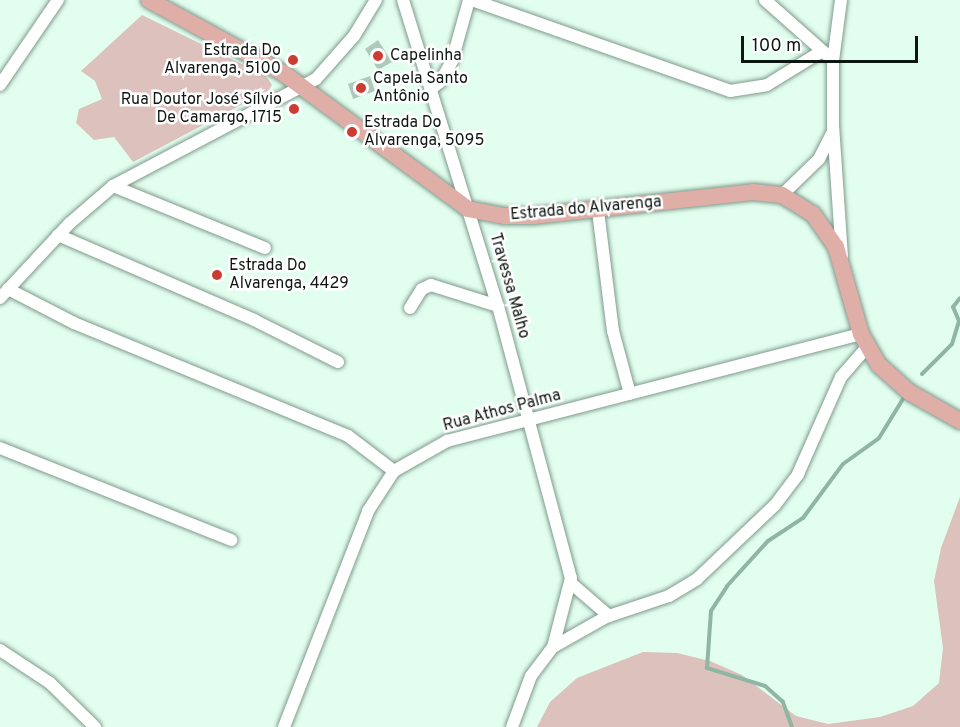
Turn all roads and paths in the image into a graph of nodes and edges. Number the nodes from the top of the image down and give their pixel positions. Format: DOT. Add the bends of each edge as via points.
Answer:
graph roads {
  1 [pos="58,0"];
  2 [pos="149,0"];
  3 [pos="376,0"];
  4 [pos="403,0"];
  5 [pos="470,0"];
  6 [pos="765,0"];
  7 [pos="841,0"];
  8 [pos="822,51"];
  9 [pos="833,60"];
  10 [pos="0,84"];
  11 [pos="304,88"];
  12 [pos="432,88"];
  13 [pos="834,130"];
  14 [pos="113,186"];
  15 [pos="782,195"];
  16 [pos="468,209"];
  17 [pos="598,211"];
  18 [pos="58,235"];
  19 [pos="265,248"];
  20 [pos="842,266"];
  21 [pos="4,294"];
  22 [pos="498,306"];
  23 [pos="410,308"];
  24 [pos="864,341"];
  25 [pos="338,362"];
  26 [pos="630,394"];
  27 [pos="528,419"];
  28 [pos="960,422"];
  29 [pos="0,448"];
  30 [pos="394,471"];
  31 [pos="231,540"];
  32 [pos="572,584"];
  33 [pos="609,616"];
  34 [pos="553,647"];
  35 [pos="0,650"];
  36 [pos="95,727"];
  37 [pos="284,727"];
  38 [pos="512,727"];
  1 -- 10 [label="street"];
  2 -- 11 [label="main road, Estrada do Alvarenga"];
  3 -- 11 [label="street" via="328,70"];
  4 -- 12 [label="street, Travessa Malho"];
  5 -- 8 [label="street" via="730,91 767,85"];
  5 -- 12 [label="street" via="452,61"];
  6 -- 8 [label="street"];
  7 -- 9 [label="street"];
  8 -- 9 [label="street"];
  9 -- 13 [label="street"];
  11 -- 14 [label="street"];
  11 -- 16 [label="main road, Estrada do Alvarenga"];
  12 -- 16 [label="street, Travessa Malho"];
  13 -- 15 [label="street" via="819,159"];
  13 -- 20 [label="street"];
  14 -- 18 [label="street"];
  14 -- 19 [label="street"];
  15 -- 17 [label="main road, Estrada do Alvarenga" via="753,192"];
  15 -- 20 [label="main road, Estrada do Alvarenga" via="813,214 836,248"];
  16 -- 17 [label="main road, Estrada do Alvarenga" via="505,216"];
  16 -- 22 [label="street, Travessa Malho"];
  17 -- 26 [label="street" via="613,331"];
  18 -- 21 [label="street"];
  18 -- 25 [label="street" via="254,320"];
  20 -- 24 [label="main road, Estrada do Alvarenga"];
  21 -- 30 [label="street" via="348,436"];
  22 -- 23 [label="street" via="431,285 418,292"];
  22 -- 27 [label="street, Travessa Malho"];
  24 -- 26 [label="street, Rua Athos Palma"];
  24 -- 28 [label="main road, Estrada do Alvarenga" via="892,379"];
  24 -- 33 [label="street" via="841,377 798,474 776,505 697,579 669,596"];
  26 -- 27 [label="street, Rua Athos Palma"];
  27 -- 30 [label="street, Rua Athos Palma" via="447,441"];
  27 -- 32 [label="street, Travessa Malho"];
  29 -- 31 [label="street"];
  30 -- 37 [label="street, Rua Athos Palma" via="368,511"];
  32 -- 33 [label="street"];
  32 -- 34 [label="street"];
  33 -- 34 [label="street"];
  34 -- 38 [label="street" via="531,676"];
  35 -- 36 [label="street" via="50,683"];
}
